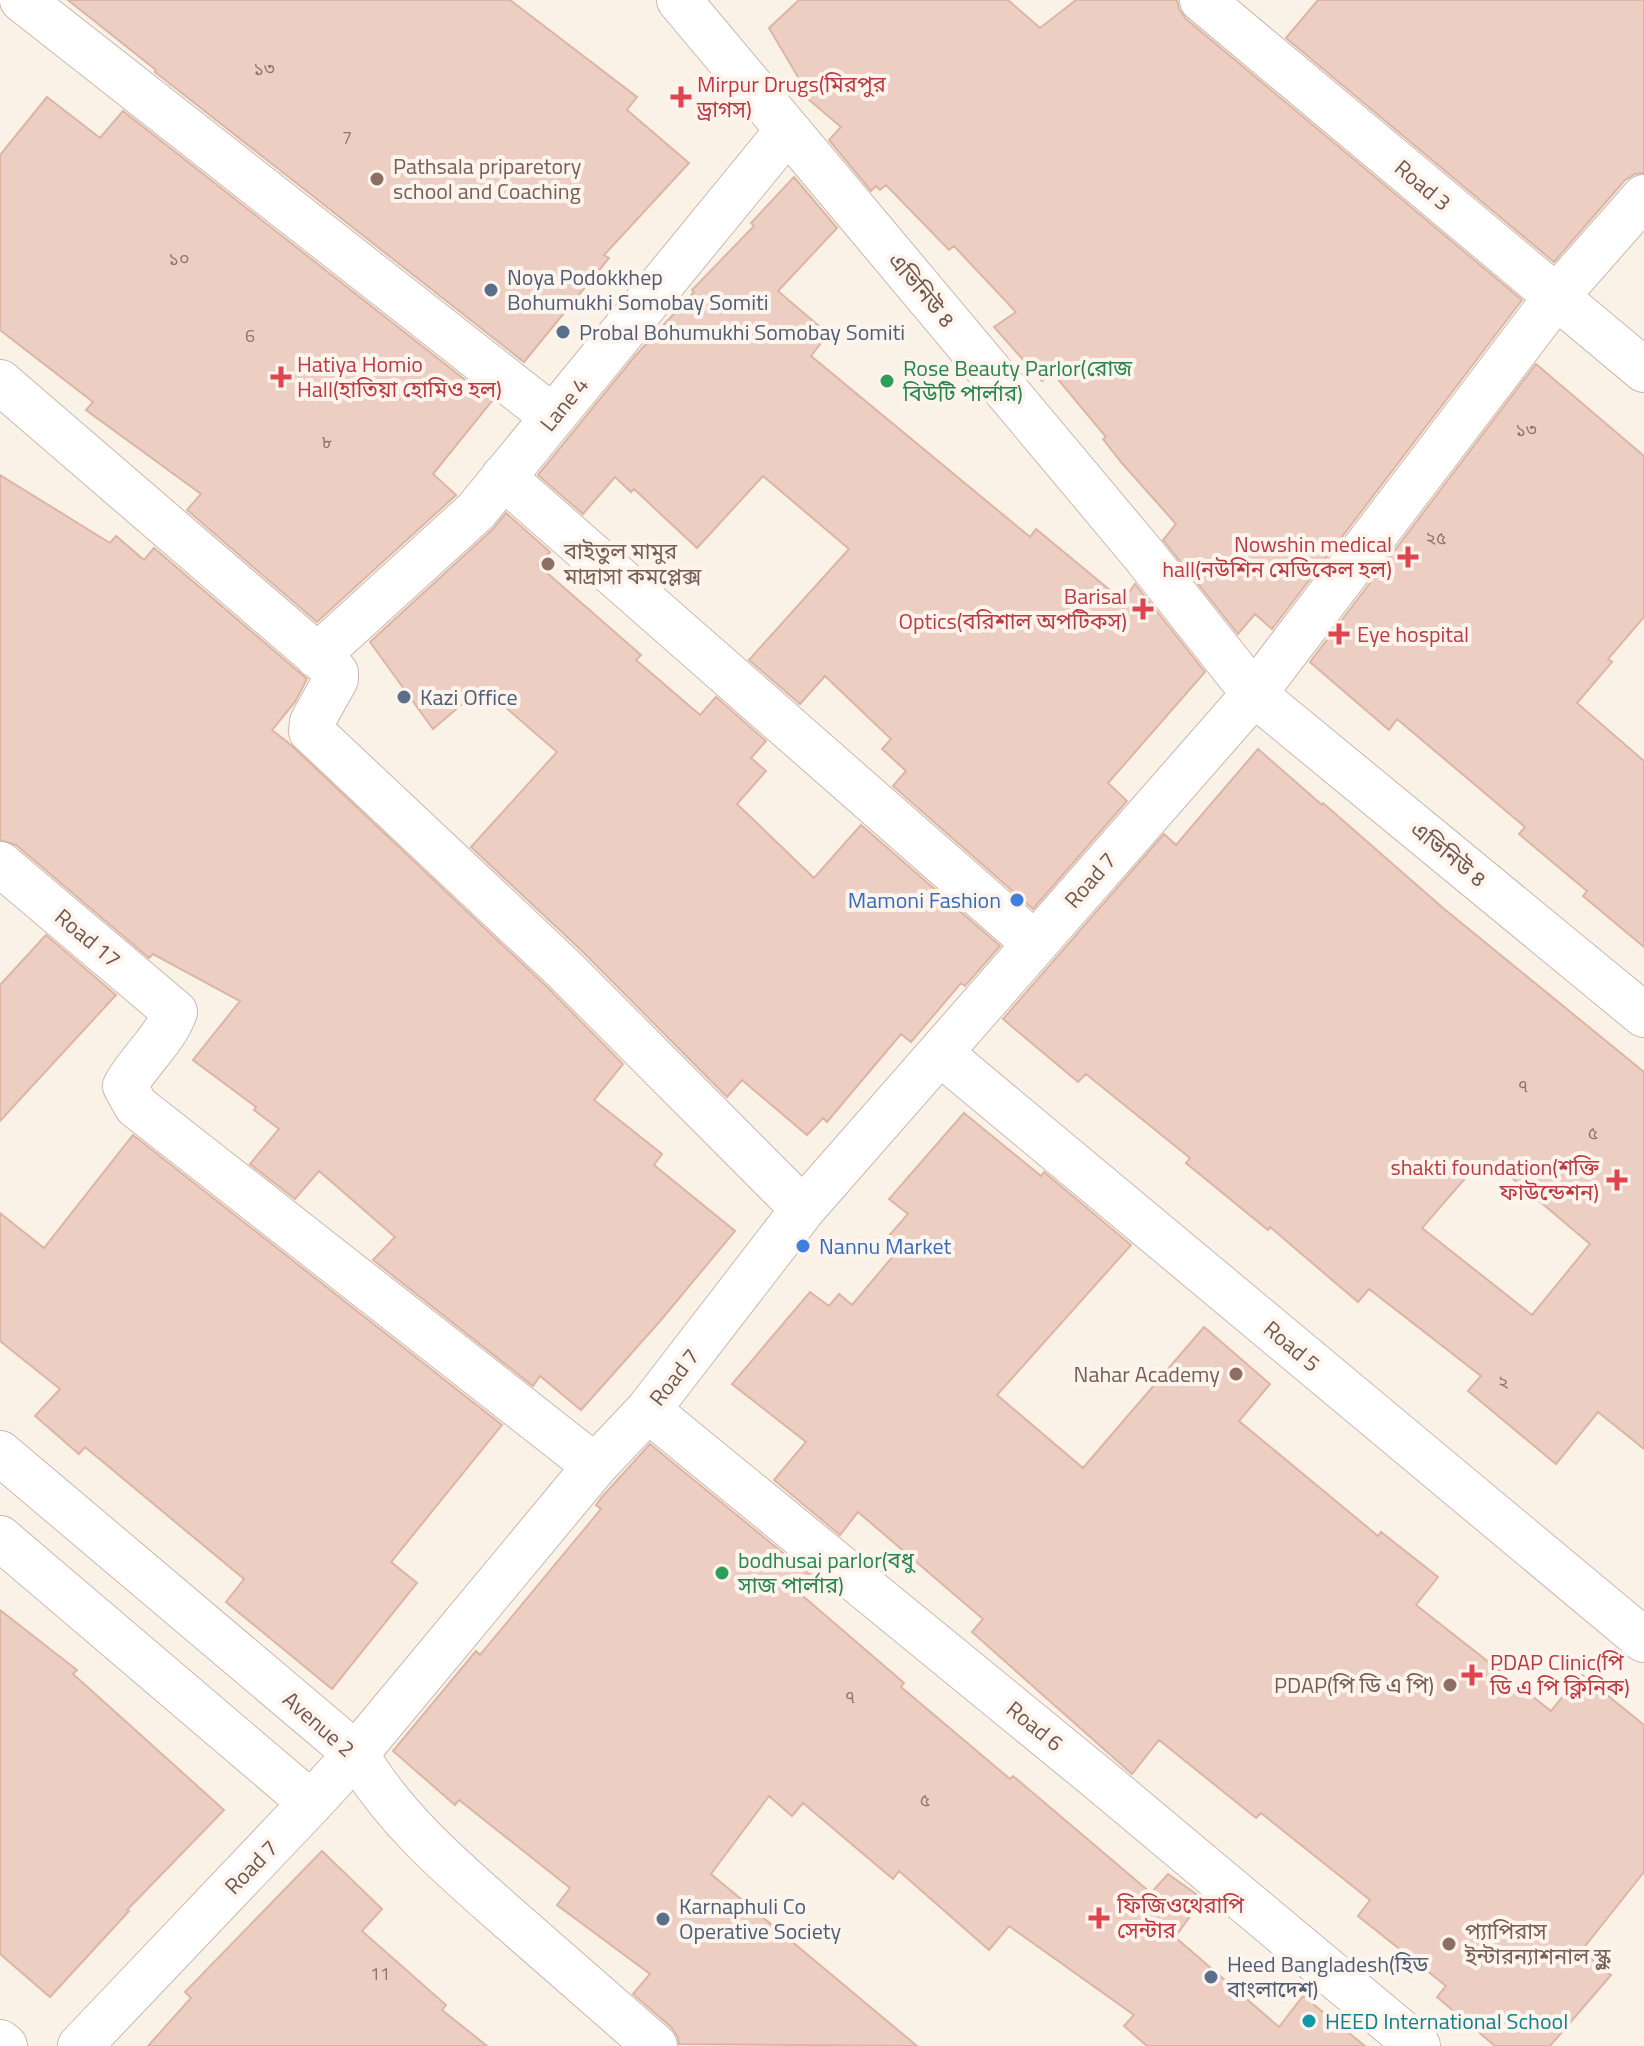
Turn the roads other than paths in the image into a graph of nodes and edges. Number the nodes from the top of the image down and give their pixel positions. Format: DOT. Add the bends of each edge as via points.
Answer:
graph roads {
  1 [pos="15,0"];
  2 [pos="22,0"];
  3 [pos="679,0"];
  4 [pos="1202,0"];
  5 [pos="0,18"];
  6 [pos="788,130"];
  7 [pos="1644,197"];
  8 [pos="1556,297"];
  9 [pos="1644,370"];
  10 [pos="0,382"];
  11 [pos="553,417"];
  12 [pos="503,477"];
  13 [pos="317,656"];
  14 [pos="1254,694"];
  15 [pos="0,864"];
  16 [pos="1035,944"];
  17 [pos="1644,1015"];
  18 [pos="940,1053"];
  19 [pos="803,1209"];
  20 [pos="648,1410"];
  21 [pos="0,1453"];
  22 [pos="595,1466"];
  23 [pos="0,1538"];
  24 [pos="1644,1640"];
  25 [pos="356,1754"];
  26 [pos="311,1803"];
  27 [pos="0,2042"];
  28 [pos="5,2046"];
  29 [pos="80,2046"];
  30 [pos="655,2046"];
  31 [pos="1418,2046"];
  1 -- 5 [label="street"];
  2 -- 11 [label="street"];
  3 -- 6 [label="street, এভিনিউ ৪"];
  4 -- 8 [label="street, Road 3"];
  6 -- 11 [label="street, Lane 4"];
  6 -- 14 [label="street, এভিনিউ ৪"];
  7 -- 8 [label="street"];
  8 -- 9 [label="street, Road 3"];
  8 -- 14 [label="street"];
  10 -- 13 [label="street"];
  11 -- 12 [label="street, Lane 4"];
  12 -- 13 [label="street, Lane 4" via="476,511"];
  12 -- 16 [label="street"];
  13 -- 19 [label="street" via="336,679 311,731 564,969"];
  14 -- 16 [label="street, Road 7"];
  14 -- 17 [label="street, এভিনিউ ৪"];
  15 -- 22 [label="street, Road 17" via="175,1012 125,1086 136,1106"];
  16 -- 18 [label="street, Road 7"];
  18 -- 19 [label="street, Road 7"];
  18 -- 24 [label="street, Road 5"];
  19 -- 20 [label="street, Road 7"];
  20 -- 22 [label="street, Road 7"];
  20 -- 31 [label="street, Road 6"];
  21 -- 25 [label="street, Avenue 2"];
  22 -- 25 [label="street, Road 7"];
  23 -- 26 [label="street"];
  25 -- 26 [label="street, Road 7"];
  25 -- 30 [label="street, Avenue 2" via="411,1828"];
  26 -- 29 [label="street, Road 7"];
  27 -- 28 [label="street"];
}
